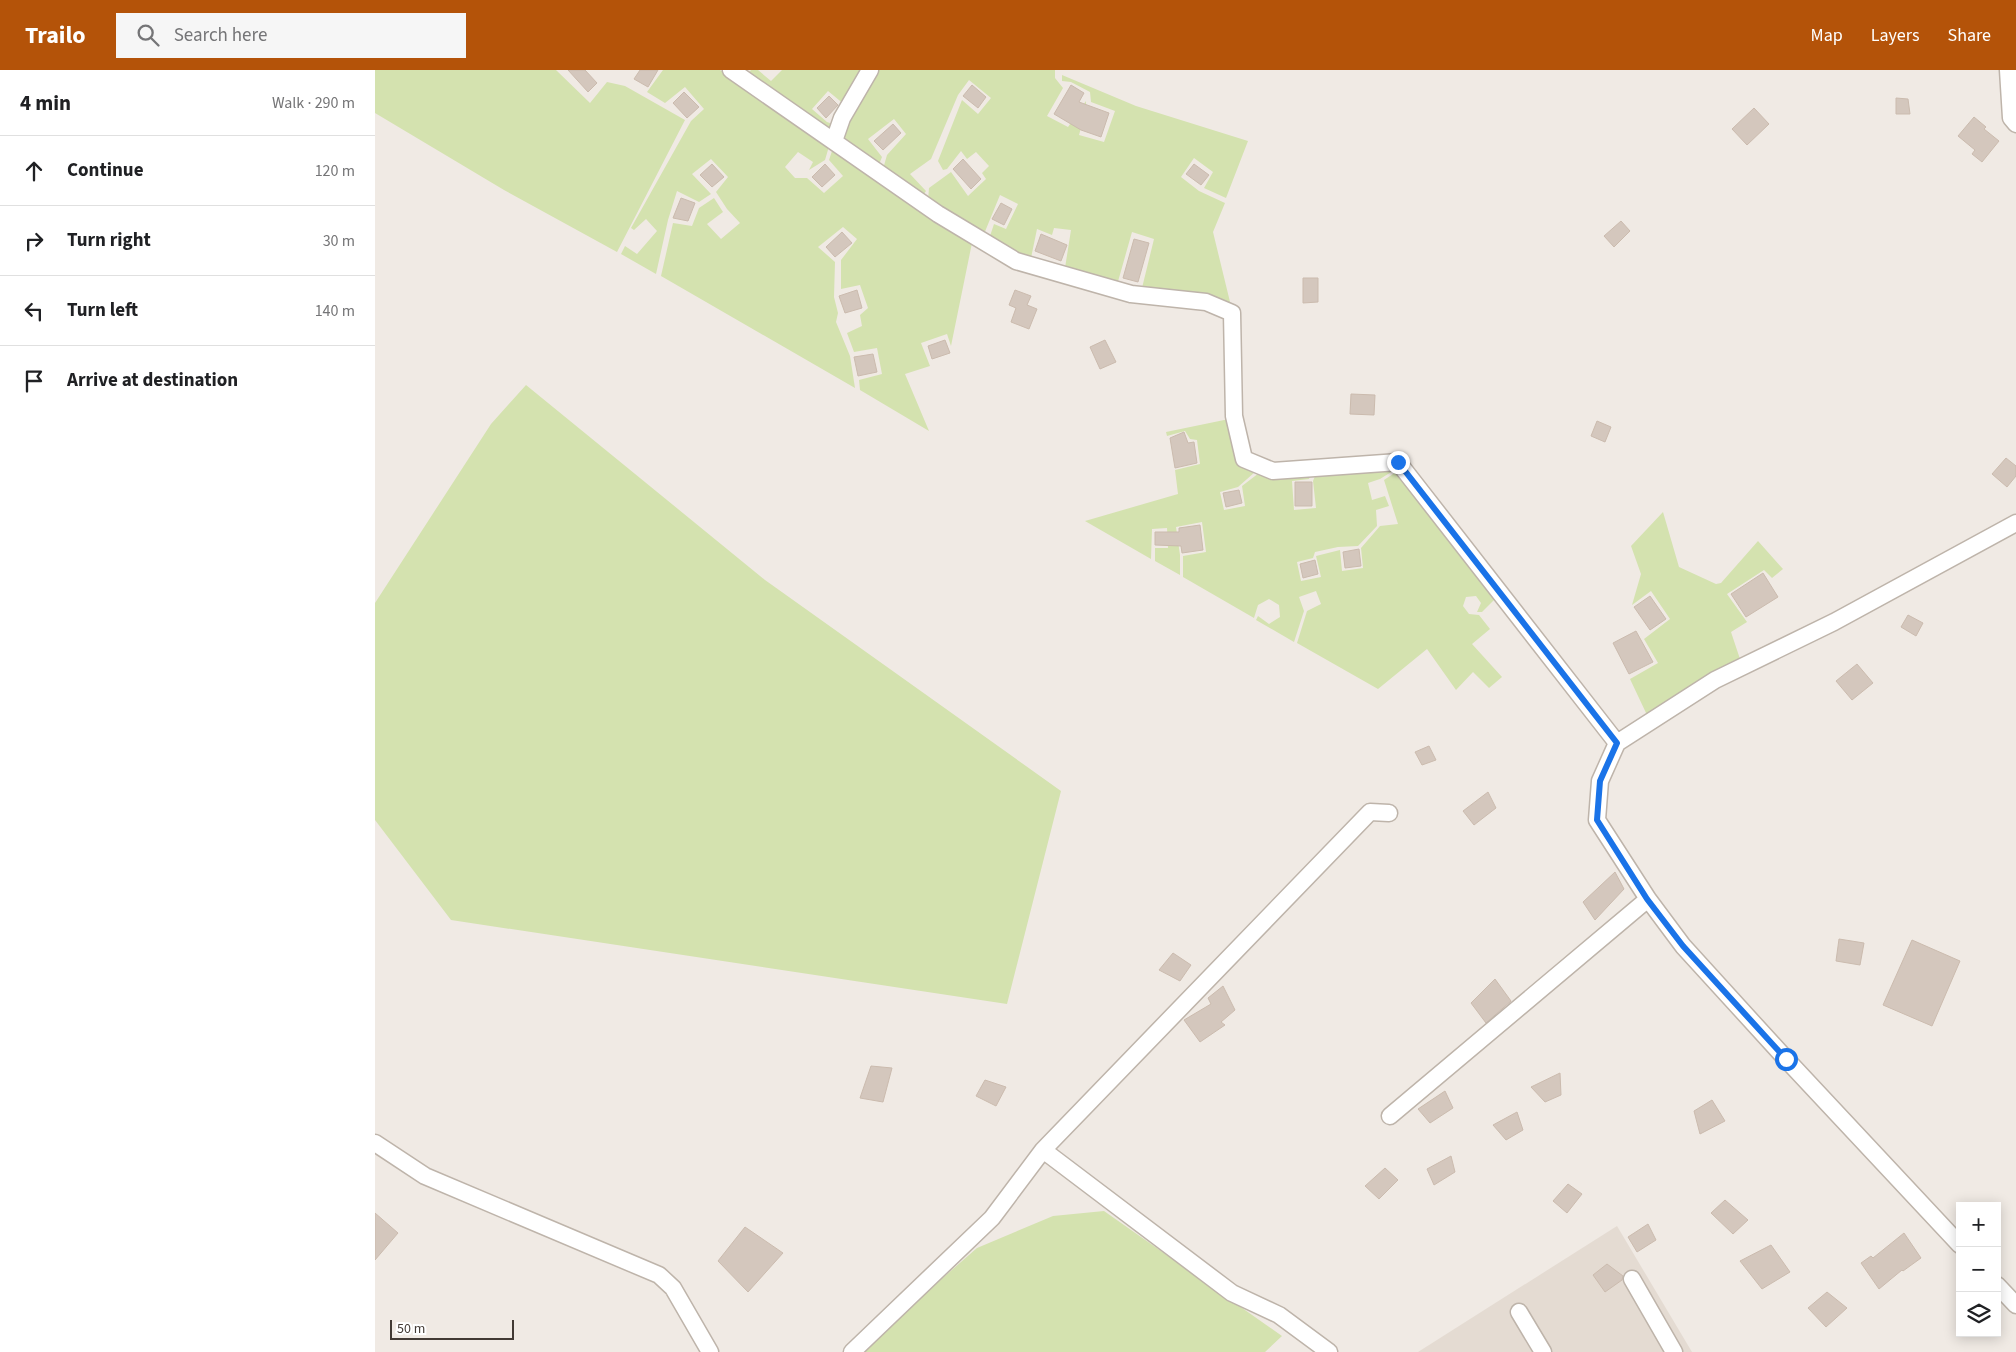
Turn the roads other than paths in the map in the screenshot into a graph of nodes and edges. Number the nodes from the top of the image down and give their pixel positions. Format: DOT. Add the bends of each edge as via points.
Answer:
graph roads {
  1 [pos="731,70"];
  2 [pos="870,70"];
  3 [pos="2008,70"];
  4 [pos="2016,124"];
  5 [pos="834,141"];
  6 [pos="2016,523"];
  7 [pos="1617,743"];
  8 [pos="1389,813"];
  9 [pos="1647,899"];
  10 [pos="1390,1116"];
  11 [pos="375,1143"];
  12 [pos="1043,1150"];
  13 [pos="1956,1241"];
  14 [pos="1632,1279"];
  15 [pos="2001,1289"];
  16 [pos="2016,1305"];
  17 [pos="1519,1312"];
  18 [pos="710,1352"];
  19 [pos="852,1352"];
  20 [pos="1329,1352"];
  21 [pos="1543,1352"];
  22 [pos="1674,1352"];
  1 -- 5 [label="street"];
  2 -- 5 [label="street" via="842,118"];
  3 -- 4 [label="street" via="2011,118"];
  5 -- 7 [label="street" via="938,214 1017,260 1131,294 1206,302 1232,313 1235,416 1244,459 1273,471 1398,462"];
  6 -- 7 [label="street" via="1833,622 1715,680"];
  7 -- 9 [label="street" via="1600,781 1597,820"];
  8 -- 12 [label="street" via="1370,812"];
  9 -- 10 [label="street"];
  9 -- 13 [label="street" via="1683,946"];
  11 -- 18 [label="street" via="425,1176 659,1275 673,1288"];
  12 -- 19 [label="street" via="993,1218"];
  12 -- 20 [label="street" via="1232,1293 1279,1315"];
  14 -- 22 [label="street"];
  15 -- 16 [label="street"];
  17 -- 21 [label="street"];
}
